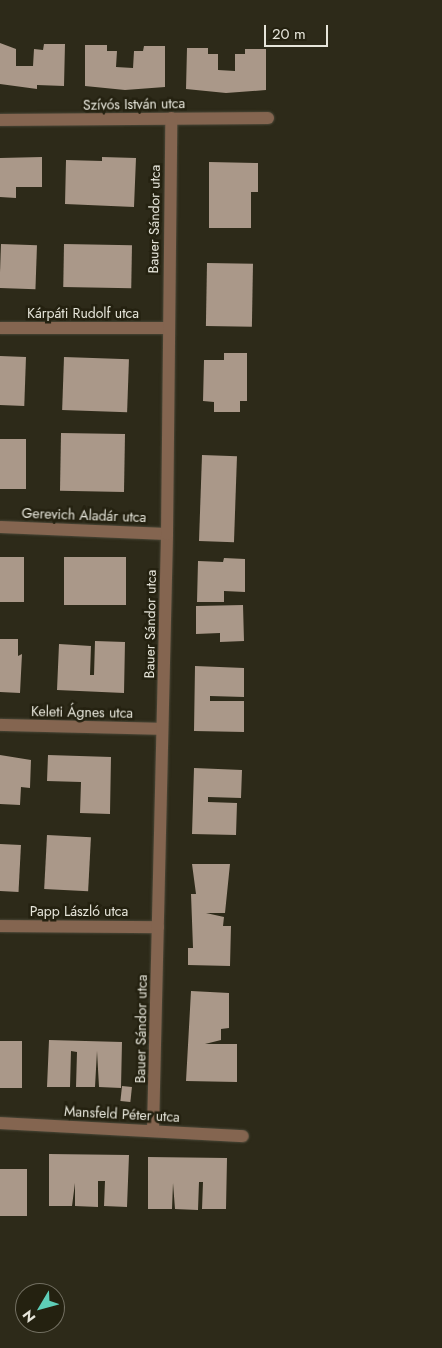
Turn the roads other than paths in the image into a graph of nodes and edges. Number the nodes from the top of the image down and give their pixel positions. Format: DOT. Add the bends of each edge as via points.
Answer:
graph roads {
  1 [pos="170,118"];
  2 [pos="268,118"];
  3 [pos="0,120"];
  4 [pos="0,328"];
  5 [pos="167,328"];
  6 [pos="0,527"];
  7 [pos="167,534"];
  8 [pos="0,725"];
  9 [pos="162,729"];
  10 [pos="0,926"];
  11 [pos="158,927"];
  12 [pos="0,1123"];
  13 [pos="153,1130"];
  14 [pos="243,1136"];
  1 -- 2 [label="street, Szívós István utca"];
  1 -- 3 [label="street, Szívós István utca"];
  1 -- 5 [label="street, Bauer Sándor utca"];
  4 -- 5 [label="street, Kárpáti Rudolf utca"];
  5 -- 7 [label="street, Bauer Sándor utca"];
  6 -- 7 [label="street, Gerevich Aladár utca"];
  7 -- 9 [label="street, Bauer Sándor utca"];
  8 -- 9 [label="street, Keleti Ágnes utca"];
  9 -- 11 [label="street, Bauer Sándor utca"];
  10 -- 11 [label="street, Papp László utca"];
  11 -- 13 [label="street, Bauer Sándor utca"];
  12 -- 13 [label="street, Mansfeld Péter utca"];
  13 -- 14 [label="street, Mansfeld Péter utca"];
}
